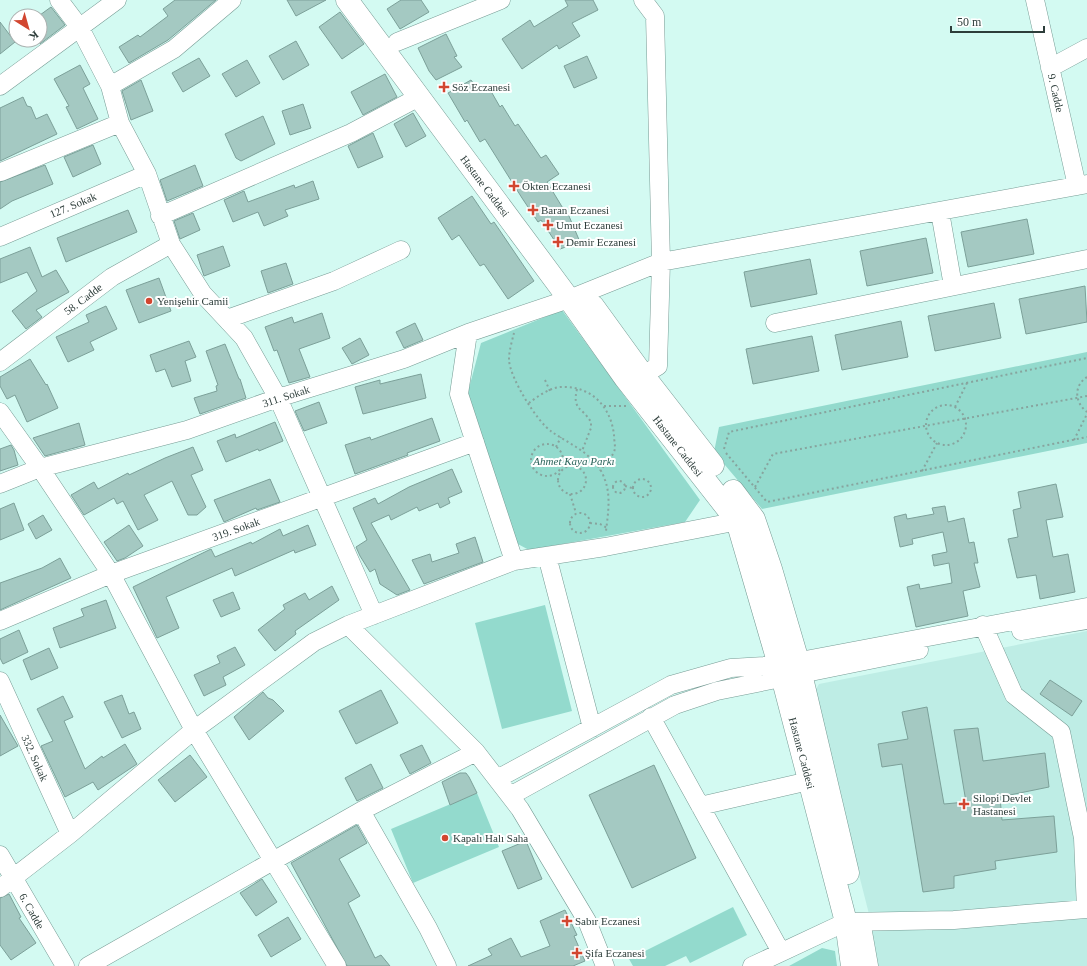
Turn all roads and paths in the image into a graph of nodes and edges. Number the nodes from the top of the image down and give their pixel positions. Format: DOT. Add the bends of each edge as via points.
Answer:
graph roads {
  1 [pos="58,0"];
  2 [pos="117,0"];
  3 [pos="232,0"];
  4 [pos="347,0"];
  5 [pos="366,0"];
  6 [pos="500,0"];
  7 [pos="644,0"];
  8 [pos="1035,0"];
  9 [pos="80,28"];
  10 [pos="397,42"];
  11 [pos="1087,48"];
  12 [pos="1050,68"];
  13 [pos="0,86"];
  14 [pos="110,86"];
  15 [pos="419,97"];
  16 [pos="120,123"];
  17 [pos="1,172"];
  18 [pos="147,174"];
  19 [pos="1082,185"];
  20 [pos="940,212"];
  21 [pos="160,216"];
  22 [pos="0,237"];
  23 [pos="171,244"];
  24 [pos="401,250"];
  25 [pos="1087,259"];
  26 [pos="661,262"];
  27 [pos="954,286"];
  28 [pos="576,295"];
  29 [pos="517,318"];
  30 [pos="226,319"];
  31 [pos="775,323"];
  32 [pos="468,333"];
  33 [pos="1087,358"];
  34 [pos="0,362"];
  35 [pos="634,377"];
  36 [pos="1087,377"];
  37 [pos="545,380"];
  38 [pos="967,383"];
  39 [pos="578,389"];
  40 [pos="550,391"];
  41 [pos="1087,396"];
  42 [pos="278,398"];
  43 [pos="1077,398"];
  44 [pos="529,403"];
  45 [pos="955,407"];
  46 [pos="0,412"];
  47 [pos="1087,413"];
  48 [pos="965,419"];
  49 [pos="926,426"];
  50 [pos="561,437"];
  51 [pos="1087,437"];
  52 [pos="1074,440"];
  53 [pos="475,442"];
  54 [pos="937,443"];
  55 [pos="556,446"];
  56 [pos="582,451"];
  57 [pos="40,468"];
  58 [pos="600,470"];
  59 [pos="560,471"];
  60 [pos="922,471"];
  61 [pos="606,483"];
  62 [pos="0,484"];
  63 [pos="612,486"];
  64 [pos="625,486"];
  65 [pos="632,488"];
  66 [pos="755,488"];
  67 [pos="614,490"];
  68 [pos="570,494"];
  69 [pos="607,494"];
  70 [pos="323,497"];
  71 [pos="576,513"];
  72 [pos="745,516"];
  73 [pos="590,523"];
  74 [pos="607,528"];
  75 [pos="605,547"];
  76 [pos="547,556"];
  77 [pos="514,561"];
  78 [pos="111,574"];
  79 [pos="1087,607"];
  80 [pos="374,615"];
  81 [pos="1087,620"];
  82 [pos="0,621"];
  83 [pos="348,625"];
  84 [pos="986,631"];
  85 [pos="790,669"];
  86 [pos="0,681"];
  87 [pos="651,718"];
  88 [pos="592,728"];
  89 [pos="194,730"];
  90 [pos="476,752"];
  91 [pos="497,779"];
  92 [pos="809,781"];
  93 [pos="510,796"];
  94 [pos="700,806"];
  95 [pos="361,811"];
  96 [pos="70,834"];
  97 [pos="0,855"];
  98 [pos="274,860"];
  99 [pos="7,883"];
  100 [pos="852,921"];
  101 [pos="781,952"];
  102 [pos="604,965"];
  103 [pos="65,966"];
  104 [pos="88,966"];
  105 [pos="337,966"];
  106 [pos="447,966"];
  107 [pos="752,966"];
  108 [pos="852,966"];
  109 [pos="867,966"];
  1 -- 9 [label="street"];
  2 -- 9 [label="street"];
  3 -- 14 [label="street" via="174,49"];
  4 -- 15 [label="main road, Hastane Caddesi"];
  5 -- 10 [label="main road, Hastane Caddesi"];
  6 -- 10 [label="street"];
  7 -- 26 [label="street" via="656,16"];
  8 -- 12 [label="street, 9. Cadde"];
  9 -- 13 [label="street"];
  9 -- 14 [label="street"];
  10 -- 28 [label="main road, Hastane Caddesi"];
  11 -- 12 [label="street"];
  12 -- 19 [label="street, 9. Cadde"];
  14 -- 16 [label="street"];
  15 -- 21 [label="street" via="351,133"];
  15 -- 28 [label="main road, Hastane Caddesi"];
  16 -- 17 [label="street"];
  16 -- 18 [label="street"];
  18 -- 21 [label="street"];
  18 -- 22 [label="street, 127. Sokak"];
  19 -- 20 [label="street, 311. Sokak"];
  20 -- 26 [label="street, 311. Sokak"];
  20 -- 27 [label="street"];
  21 -- 23 [label="street"];
  23 -- 30 [label="street" via="203,294"];
  23 -- 34 [label="street, 58. Cadde" via="112,277"];
  24 -- 30 [label="street" via="334,281"];
  25 -- 27 [label="street"];
  26 -- 28 [label="street, 311. Sokak"];
  26 -- 35 [label="street" via="658,366"];
  27 -- 31 [label="street"];
  28 -- 29 [label="street, 311. Sokak"];
  28 -- 35 [label="main road, Hastane Caddesi"];
  29 -- 32 [label="street, 311. Sokak"];
  29 -- 44 [label="path" via="509,360 514,378"];
  30 -- 42 [label="street" via="244,338"];
  32 -- 42 [label="street, 311. Sokak" via="404,359"];
  32 -- 53 [label="street" via="459,394"];
  33 -- 38 [label="path"];
  35 -- 72 [label="main road, Hastane Caddesi"];
  36 -- 43 [label="path" via="1080,384"];
  37 -- 40 [label="path"];
  38 -- 45 [label="path"];
  38 -- 66 [label="path" via="729,432 723,448"];
  39 -- 40 [label="path" via="563,386"];
  39 -- 56 [label="path" via="575,399 577,407 592,422"];
  39 -- 58 [label="path" via="595,397 607,409 613,427 615,448"];
  40 -- 44 [label="path"];
  41 -- 43 [label="path"];
  42 -- 57 [label="street, 311. Sokak" via="187,430"];
  42 -- 70 [label="street"];
  43 -- 47 [label="path" via="1081,408"];
  43 -- 48 [label="path"];
  44 -- 50 [label="path" via="543,424"];
  45 -- 48 [label="path"];
  45 -- 49 [label="path" via="946,405 933,410"];
  46 -- 57 [label="street"];
  47 -- 52 [label="path"];
  48 -- 49 [label="path"];
  48 -- 54 [label="path" via="966,429 960,441 948,446"];
  49 -- 54 [label="path" via="930,439"];
  49 -- 66 [label="path" via="773,454"];
  50 -- 55 [label="path"];
  50 -- 56 [label="path"];
  51 -- 52 [label="path"];
  52 -- 60 [label="path"];
  53 -- 70 [label="street, 319. Sokak"];
  53 -- 77 [label="street"];
  54 -- 60 [label="path"];
  55 -- 59 [label="path" via="562,455"];
  55 -- 59 [label="path" via="540,446 533,453 532,463 536,471 545,476"];
  56 -- 58 [label="path"];
  57 -- 62 [label="street, 311. Sokak"];
  57 -- 78 [label="street"];
  58 -- 61 [label="path"];
  59 -- 68 [label="path" via="560,486"];
  59 -- 68 [label="path" via="575,466 586,476 583,489"];
  60 -- 66 [label="path" via="767,502"];
  61 -- 63 [label="path"];
  61 -- 69 [label="path"];
  63 -- 64 [label="path" via="616,481 620,481"];
  63 -- 67 [label="path"];
  64 -- 65 [label="path"];
  64 -- 67 [label="path" via="621,493"];
  65 -- 65 [label="path" via="636,481 642,479 648,481 651,487 650,493 642,498 636,496"];
  66 -- 72 [label="path"];
  67 -- 69 [label="path"];
  68 -- 71 [label="path"];
  69 -- 74 [label="path"];
  70 -- 78 [label="street, 319. Sokak"];
  70 -- 80 [label="street"];
  71 -- 73 [label="path" via="586,514"];
  71 -- 73 [label="path" via="570,520 575,532 585,531"];
  72 -- 75 [label="street"];
  72 -- 85 [label="main road, Hastane Caddesi"];
  73 -- 74 [label="path"];
  74 -- 75 [label="path"];
  75 -- 76 [label="street"];
  76 -- 77 [label="street"];
  76 -- 88 [label="street"];
  77 -- 80 [label="street"];
  78 -- 82 [label="street, 319. Sokak"];
  78 -- 89 [label="street"];
  79 -- 84 [label="street"];
  80 -- 83 [label="street"];
  81 -- 84 [label="street"];
  83 -- 89 [label="street" via="314,642"];
  83 -- 90 [label="street"];
  84 -- 85 [label="street"];
  84 -- 100 [label="street" via="1014,696 1061,732 1084,838 1086,908 954,920"];
  85 -- 87 [label="street" via="675,705"];
  85 -- 88 [label="street" via="731,668 672,685"];
  85 -- 92 [label="main road, Hastane Caddesi"];
  85 -- 100 [label="main road, Hastane Caddesi"];
  86 -- 96 [label="street, 332. Sokak"];
  87 -- 93 [label="street"];
  87 -- 94 [label="street"];
  88 -- 91 [label="street"];
  89 -- 96 [label="street"];
  89 -- 98 [label="street"];
  90 -- 91 [label="street"];
  90 -- 95 [label="street"];
  91 -- 93 [label="street"];
  92 -- 94 [label="street"];
  92 -- 100 [label="main road, Hastane Caddesi"];
  93 -- 102 [label="street" via="587,921"];
  94 -- 101 [label="street"];
  95 -- 98 [label="street"];
  95 -- 106 [label="street"];
  96 -- 99 [label="street"];
  97 -- 99 [label="street, 6. Cadde"];
  98 -- 104 [label="street"];
  98 -- 105 [label="street"];
  99 -- 103 [label="street, 6. Cadde"];
  100 -- 101 [label="street"];
  100 -- 108 [label="main road, Hastane Caddesi"];
  100 -- 109 [label="main road, Hastane Caddesi"];
  101 -- 107 [label="street"];
}
